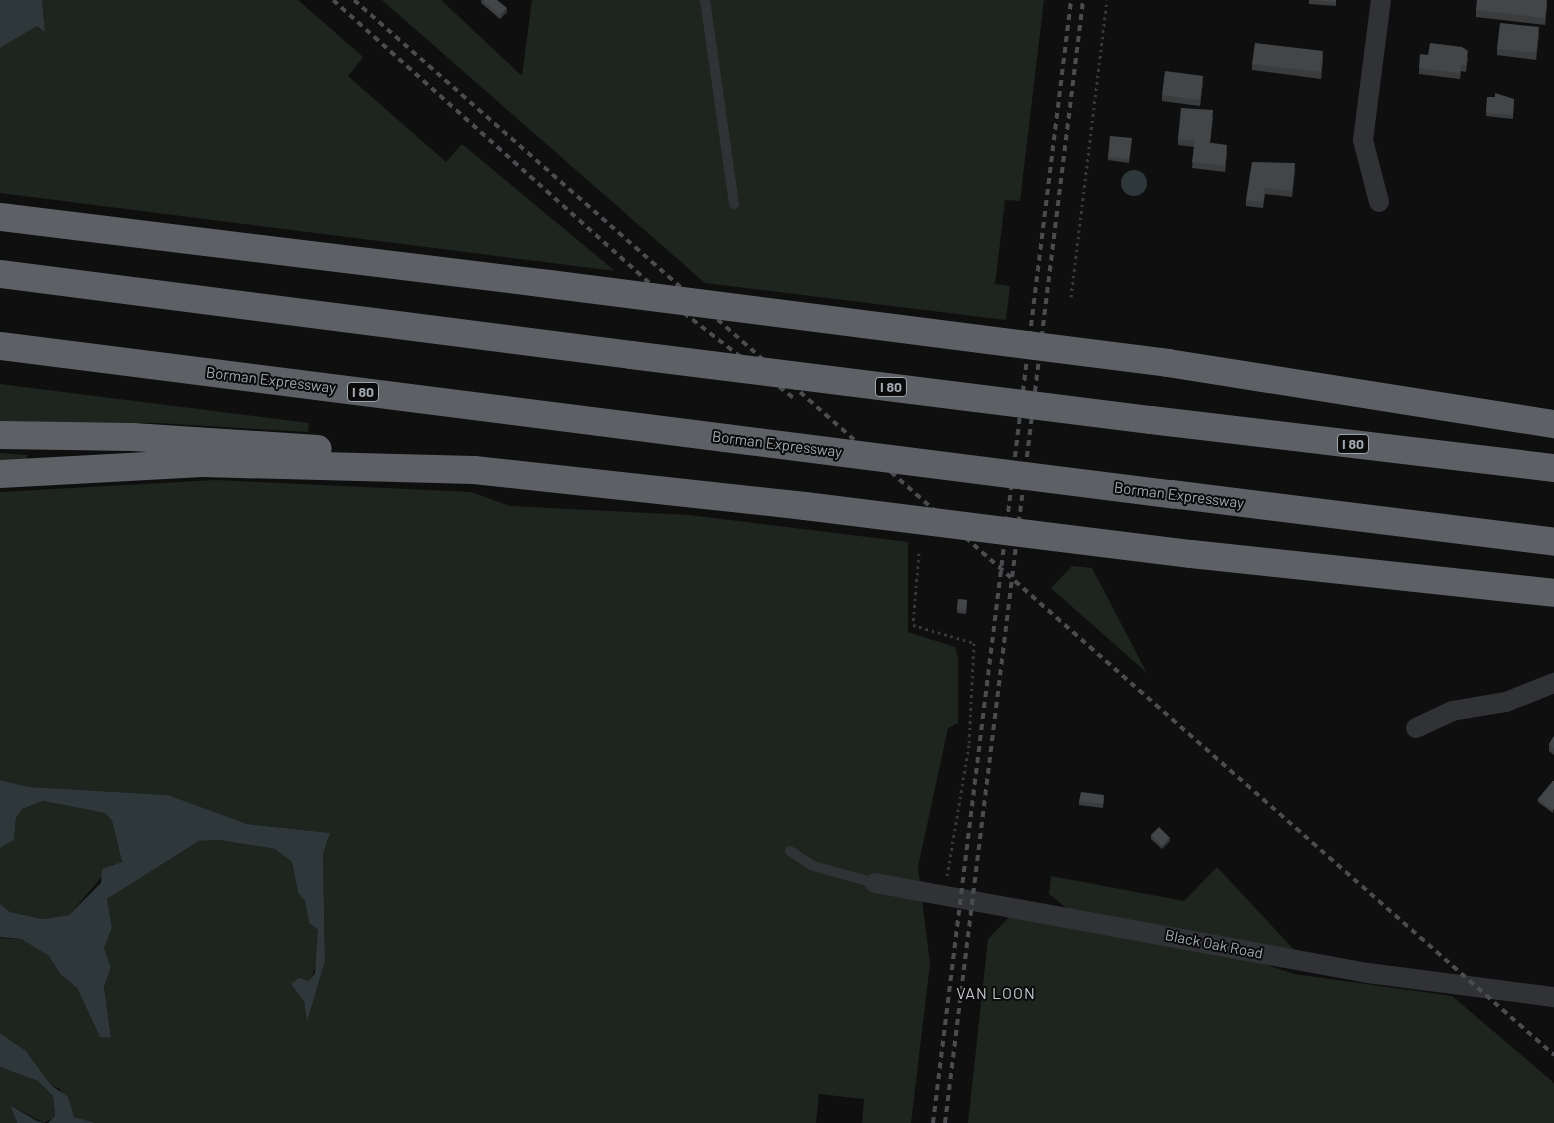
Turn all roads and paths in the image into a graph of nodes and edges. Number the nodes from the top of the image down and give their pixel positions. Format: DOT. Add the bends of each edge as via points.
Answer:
graph roads {
  1 [pos="705,0"];
  2 [pos="1107,0"];
  3 [pos="1381,0"];
  4 [pos="1379,202"];
  5 [pos="734,204"];
  6 [pos="0,217"];
  7 [pos="0,274"];
  8 [pos="1071,297"];
  9 [pos="0,346"];
  10 [pos="1554,424"];
  11 [pos="0,435"];
  12 [pos="1554,468"];
  13 [pos="474,470"];
  14 [pos="0,474"];
  15 [pos="1554,542"];
  16 [pos="919,554"];
  17 [pos="1554,593"];
  18 [pos="1554,684"];
  19 [pos="1416,728"];
  20 [pos="790,851"];
  21 [pos="875,883"];
  22 [pos="944,892"];
  23 [pos="1554,997"];
  1 -- 5 [label="lane"];
  2 -- 8 [label="path"];
  3 -- 4 [label="street" via="1363,140"];
  6 -- 10 [label="highway, bridge" via="1168,363"];
  7 -- 12 [label="highway, I 80, bridge"];
  9 -- 15 [label="highway, Borman Expressway / I 80, bridge"];
  11 -- 13 [label="highway" via="265,444"];
  13 -- 14 [label="highway" via="202,463"];
  13 -- 17 [label="highway, bridge"];
  16 -- 22 [label="path" via="913,625 974,643 968,745"];
  18 -- 19 [label="street" via="1506,702 1452,711"];
  20 -- 21 [label="lane" via="813,866"];
  21 -- 22 [label="street, Black Oak Road"];
  22 -- 23 [label="street, Black Oak Road" via="1368,973"];
}
